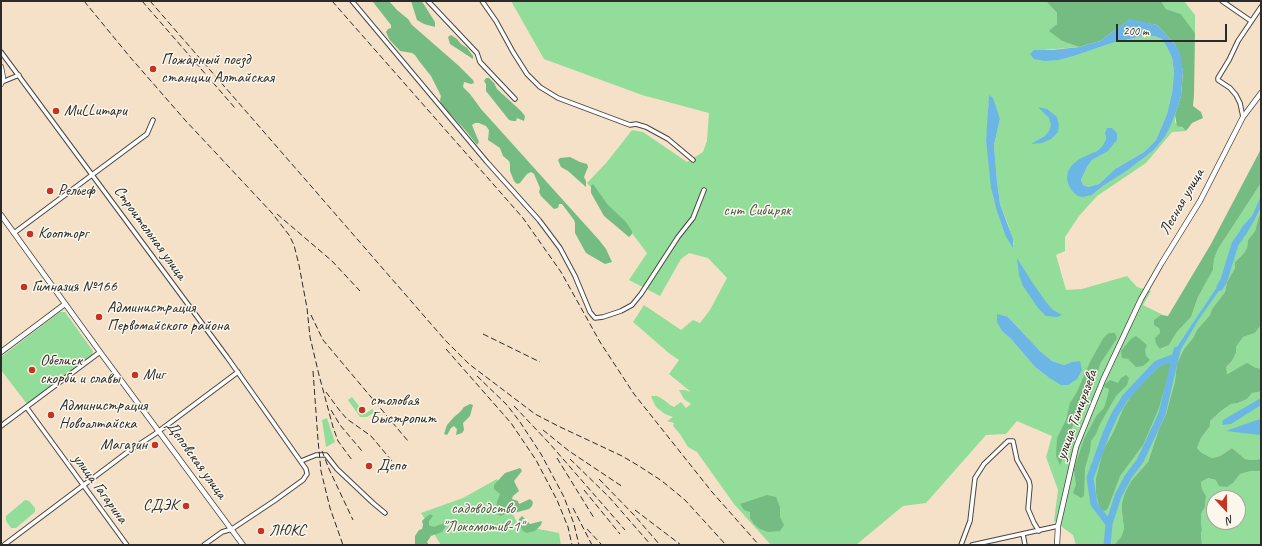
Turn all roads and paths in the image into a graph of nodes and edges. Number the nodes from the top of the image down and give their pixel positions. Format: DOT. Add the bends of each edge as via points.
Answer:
graph roads {
  1 [pos="352,1"];
  2 [pos="428,1"];
  3 [pos="482,1"];
  4 [pos="1222,1"];
  5 [pos="1261,7"];
  6 [pos="1251,21"];
  7 [pos="1,52"];
  8 [pos="1,67"];
  9 [pos="19,75"];
  10 [pos="2,83"];
  11 [pos="1261,93"];
  12 [pos="515,99"];
  13 [pos="1243,117"];
  14 [pos="154,120"];
  15 [pos="693,160"];
  16 [pos="93,175"];
  17 [pos="704,190"];
  18 [pos="1,215"];
  19 [pos="14,233"];
  20 [pos="1141,299"];
  21 [pos="65,304"];
  22 [pos="1,352"];
  23 [pos="100,352"];
  24 [pos="238,372"];
  25 [pos="27,408"];
  26 [pos="1,426"];
  27 [pos="159,430"];
  28 [pos="301,461"];
  29 [pos="83,486"];
  30 [pos="385,513"];
  31 [pos="1058,526"];
  32 [pos="232,529"];
  33 [pos="1039,531"];
  34 [pos="1023,534"];
  35 [pos="993,540"];
  36 [pos="4,545"];
  37 [pos="127,545"];
  38 [pos="204,545"];
  39 [pos="243,545"];
  40 [pos="961,545"];
  41 [pos="972,545"];
  42 [pos="994,545"];
  43 [pos="1025,545"];
  44 [pos="1057,545"];
  1 -- 17 [label="street" via="539,220 560,248 595,318 621,311 632,305 678,237 694,218"];
  2 -- 12 [label="street" via="477,53 480,62"];
  3 -- 15 [label="street" via="527,74 540,87 558,98 630,125 646,127 668,139"];
  4 -- 6 [label="street"];
  5 -- 6 [label="street"];
  6 -- 13 [label="street" via="1218,78 1236,95"];
  7 -- 9 [label="street, Строительная улица"];
  8 -- 10 [label="street"];
  9 -- 10 [label="street"];
  9 -- 16 [label="street, Строительная улица"];
  11 -- 13 [label="street, Лесная улица"];
  13 -- 20 [label="street, Лесная улица" via="1200,201"];
  14 -- 16 [label="street" via="147,134"];
  16 -- 19 [label="street"];
  16 -- 24 [label="street, Строительная улица"];
  18 -- 19 [label="street, Деповская улица"];
  19 -- 21 [label="street, Деповская улица"];
  20 -- 31 [label="street, улица Тимирязева" via="1102,380 1082,430"];
  21 -- 22 [label="street"];
  21 -- 23 [label="street, Деповская улица"];
  23 -- 25 [label="street"];
  23 -- 27 [label="street, Деповская улица"];
  24 -- 27 [label="street"];
  24 -- 28 [label="street, Строительная улица"];
  25 -- 26 [label="street"];
  25 -- 29 [label="street, улица Гагарина"];
  27 -- 29 [label="street"];
  27 -- 32 [label="street, Деповская улица"];
  28 -- 30 [label="street" via="326,454 337,469"];
  28 -- 32 [label="street, Строительная улица" via="307,474 303,480"];
  29 -- 36 [label="street"];
  29 -- 37 [label="street, улица Гагарина"];
  31 -- 33 [label="street"];
  31 -- 44 [label="street, улица Тимирязева"];
  32 -- 38 [label="street" via="222,532"];
  32 -- 39 [label="street, Деповская улица"];
  33 -- 34 [label="street"];
  33 -- 40 [label="street" via="1028,509 1029,481 1017,460 1013,441 1008,441 984,464 975,478 970,521"];
  34 -- 35 [label="street"];
  34 -- 43 [label="street"];
  35 -- 41 [label="street"];
  35 -- 42 [label="street"];
}
